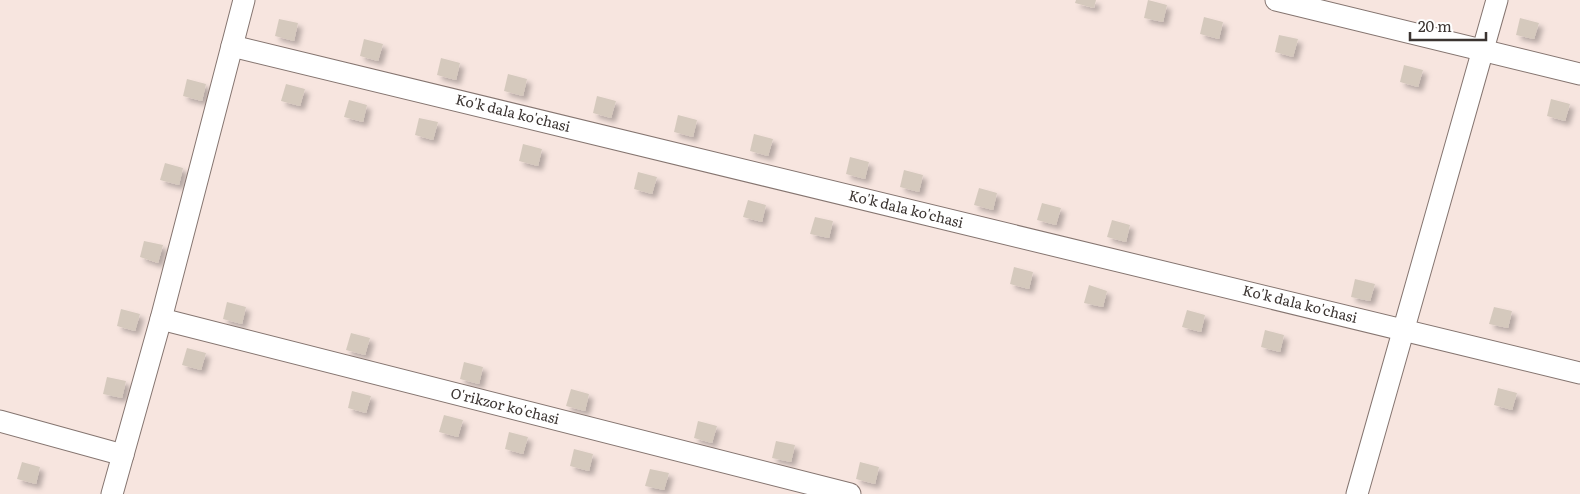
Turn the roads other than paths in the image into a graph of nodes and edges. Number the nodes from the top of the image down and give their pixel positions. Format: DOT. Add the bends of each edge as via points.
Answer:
graph roads {
  1 [pos="244,0"];
  2 [pos="1276,0"];
  3 [pos="1497,0"];
  4 [pos="232,46"];
  5 [pos="1484,50"];
  6 [pos="1580,74"];
  7 [pos="161,319"];
  8 [pos="1403,329"];
  9 [pos="1580,373"];
  10 [pos="0,421"];
  11 [pos="123,455"];
  12 [pos="112,494"];
  13 [pos="850,494"];
  14 [pos="1357,494"];
  1 -- 4 [label="street"];
  2 -- 5 [label="street"];
  3 -- 5 [label="street"];
  4 -- 7 [label="street"];
  4 -- 8 [label="street, Ko'k dala ko'chasi"];
  5 -- 6 [label="street"];
  5 -- 8 [label="street"];
  7 -- 11 [label="street"];
  7 -- 13 [label="street, O'rikzor ko'chasi"];
  8 -- 9 [label="street, Ko'k dala ko'chasi"];
  8 -- 14 [label="street"];
  10 -- 11 [label="street"];
  11 -- 12 [label="street"];
}
